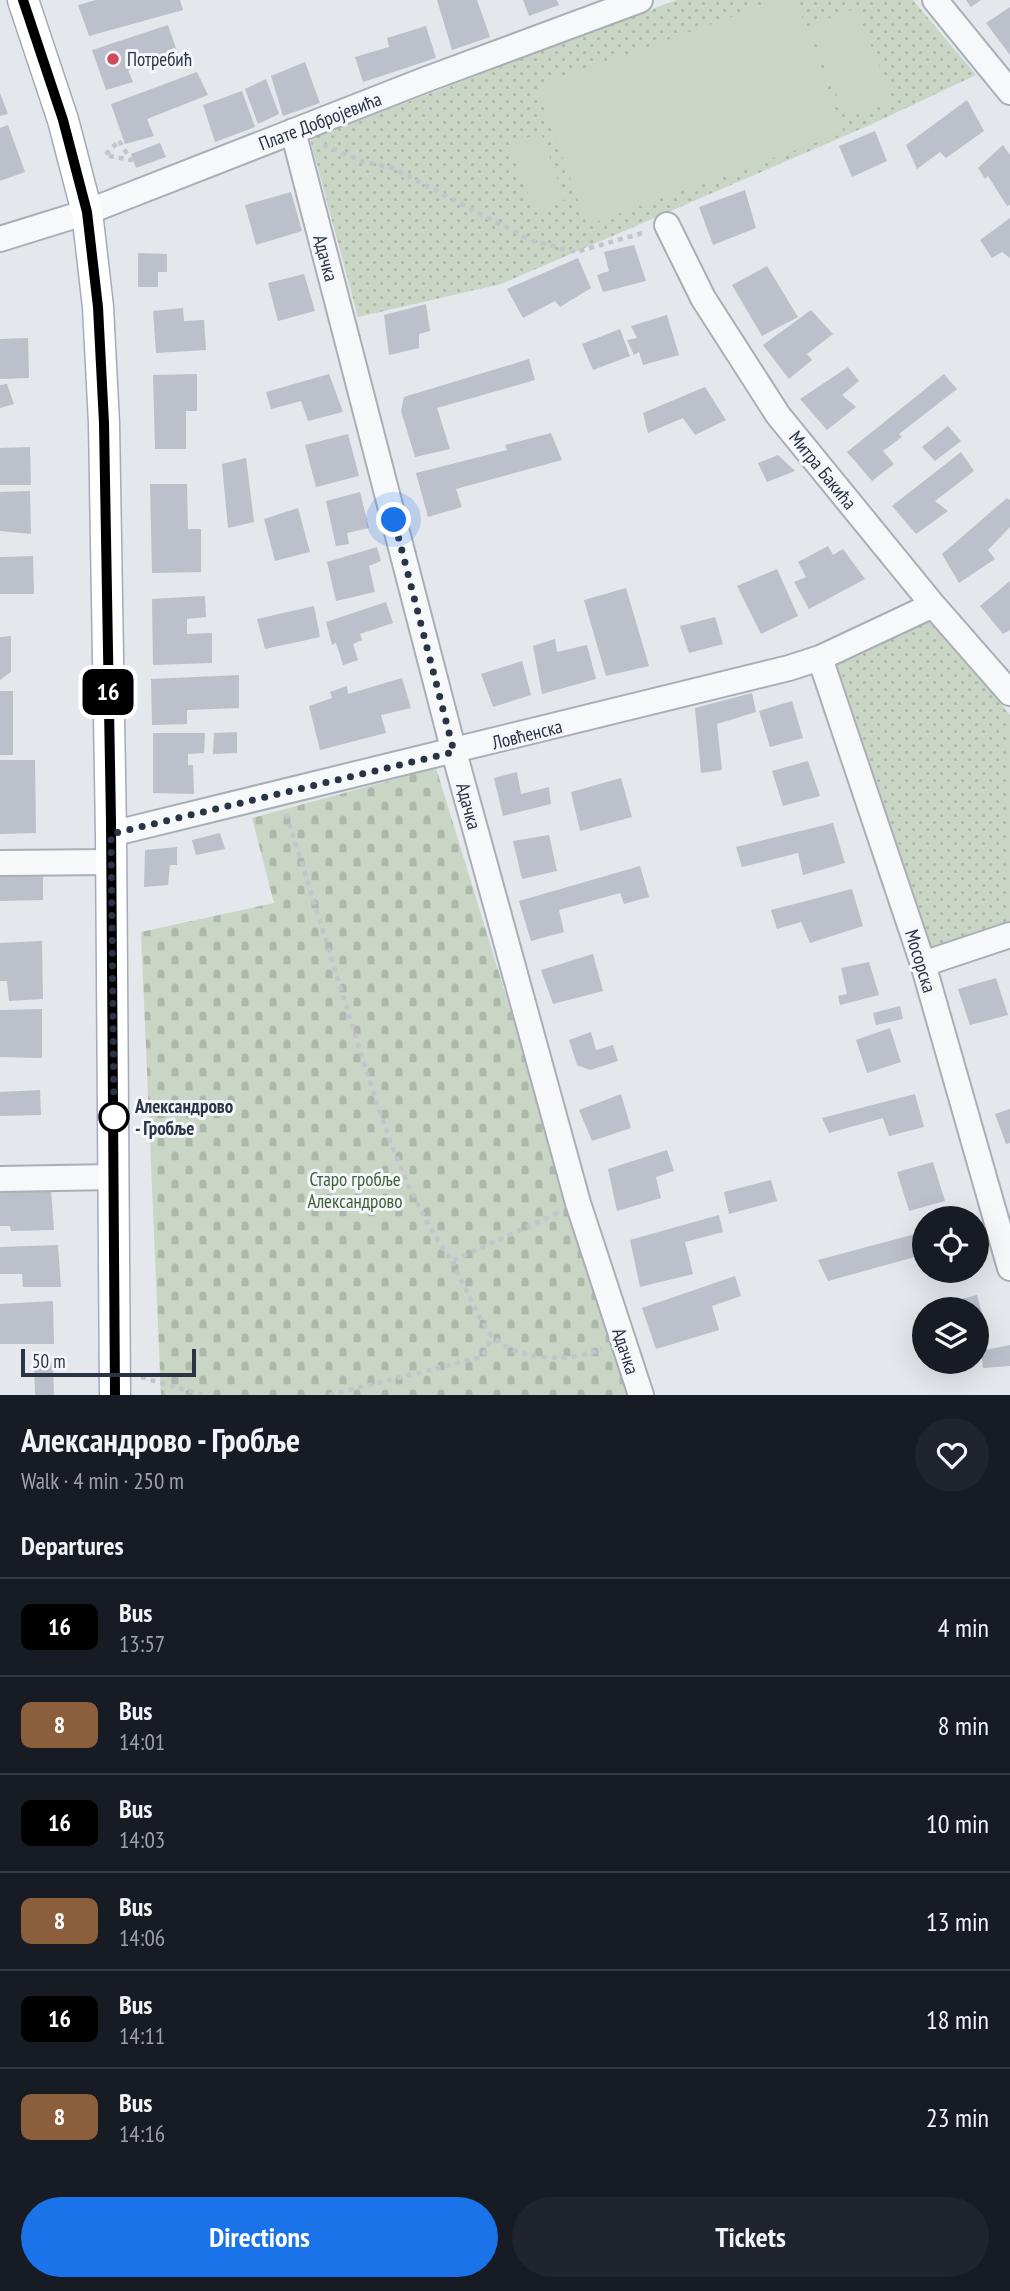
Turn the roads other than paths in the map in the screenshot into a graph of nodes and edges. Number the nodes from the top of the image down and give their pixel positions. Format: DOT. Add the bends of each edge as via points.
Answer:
graph roads {
  1 [pos="23,0"];
  2 [pos="640,0"];
  3 [pos="935,0"];
  4 [pos="1010,92"];
  5 [pos="293,131"];
  6 [pos="87,212"];
  7 [pos="667,226"];
  8 [pos="0,239"];
  9 [pos="933,605"];
  10 [pos="820,658"];
  11 [pos="1010,693"];
  12 [pos="454,752"];
  13 [pos="111,848"];
  14 [pos="0,863"];
  15 [pos="1010,935"];
  16 [pos="923,964"];
  17 [pos="115,1177"];
  18 [pos="0,1179"];
  19 [pos="1010,1268"];
  20 [pos="115,1383"];
  21 [pos="641,1395"];
  1 -- 6 [label="main road" via="63,120"];
  2 -- 5 [label="street, Плате Добројевића"];
  3 -- 4 [label="street"];
  5 -- 6 [label="street, Плате Добројевића"];
  5 -- 12 [label="street, Адачка"];
  6 -- 8 [label="street, Плате Добројевића"];
  6 -- 13 [label="main road" via="102,378"];
  7 -- 9 [label="street, Митра Бакића" via="703,298 778,415"];
  9 -- 10 [label="street, Ловћенска"];
  9 -- 11 [label="street, Митра Бакића"];
  10 -- 12 [label="street, Ловћенска"];
  10 -- 16 [label="street, Мосорска"];
  12 -- 13 [label="street, Ловћенска" via="280,794"];
  12 -- 21 [label="street, Адачка" via="578,1203"];
  13 -- 14 [label="street, Ловћенска"];
  13 -- 17 [label="main road"];
  15 -- 16 [label="street"];
  16 -- 19 [label="street, Мосорска"];
  17 -- 18 [label="street"];
  17 -- 20 [label="main road"];
}
